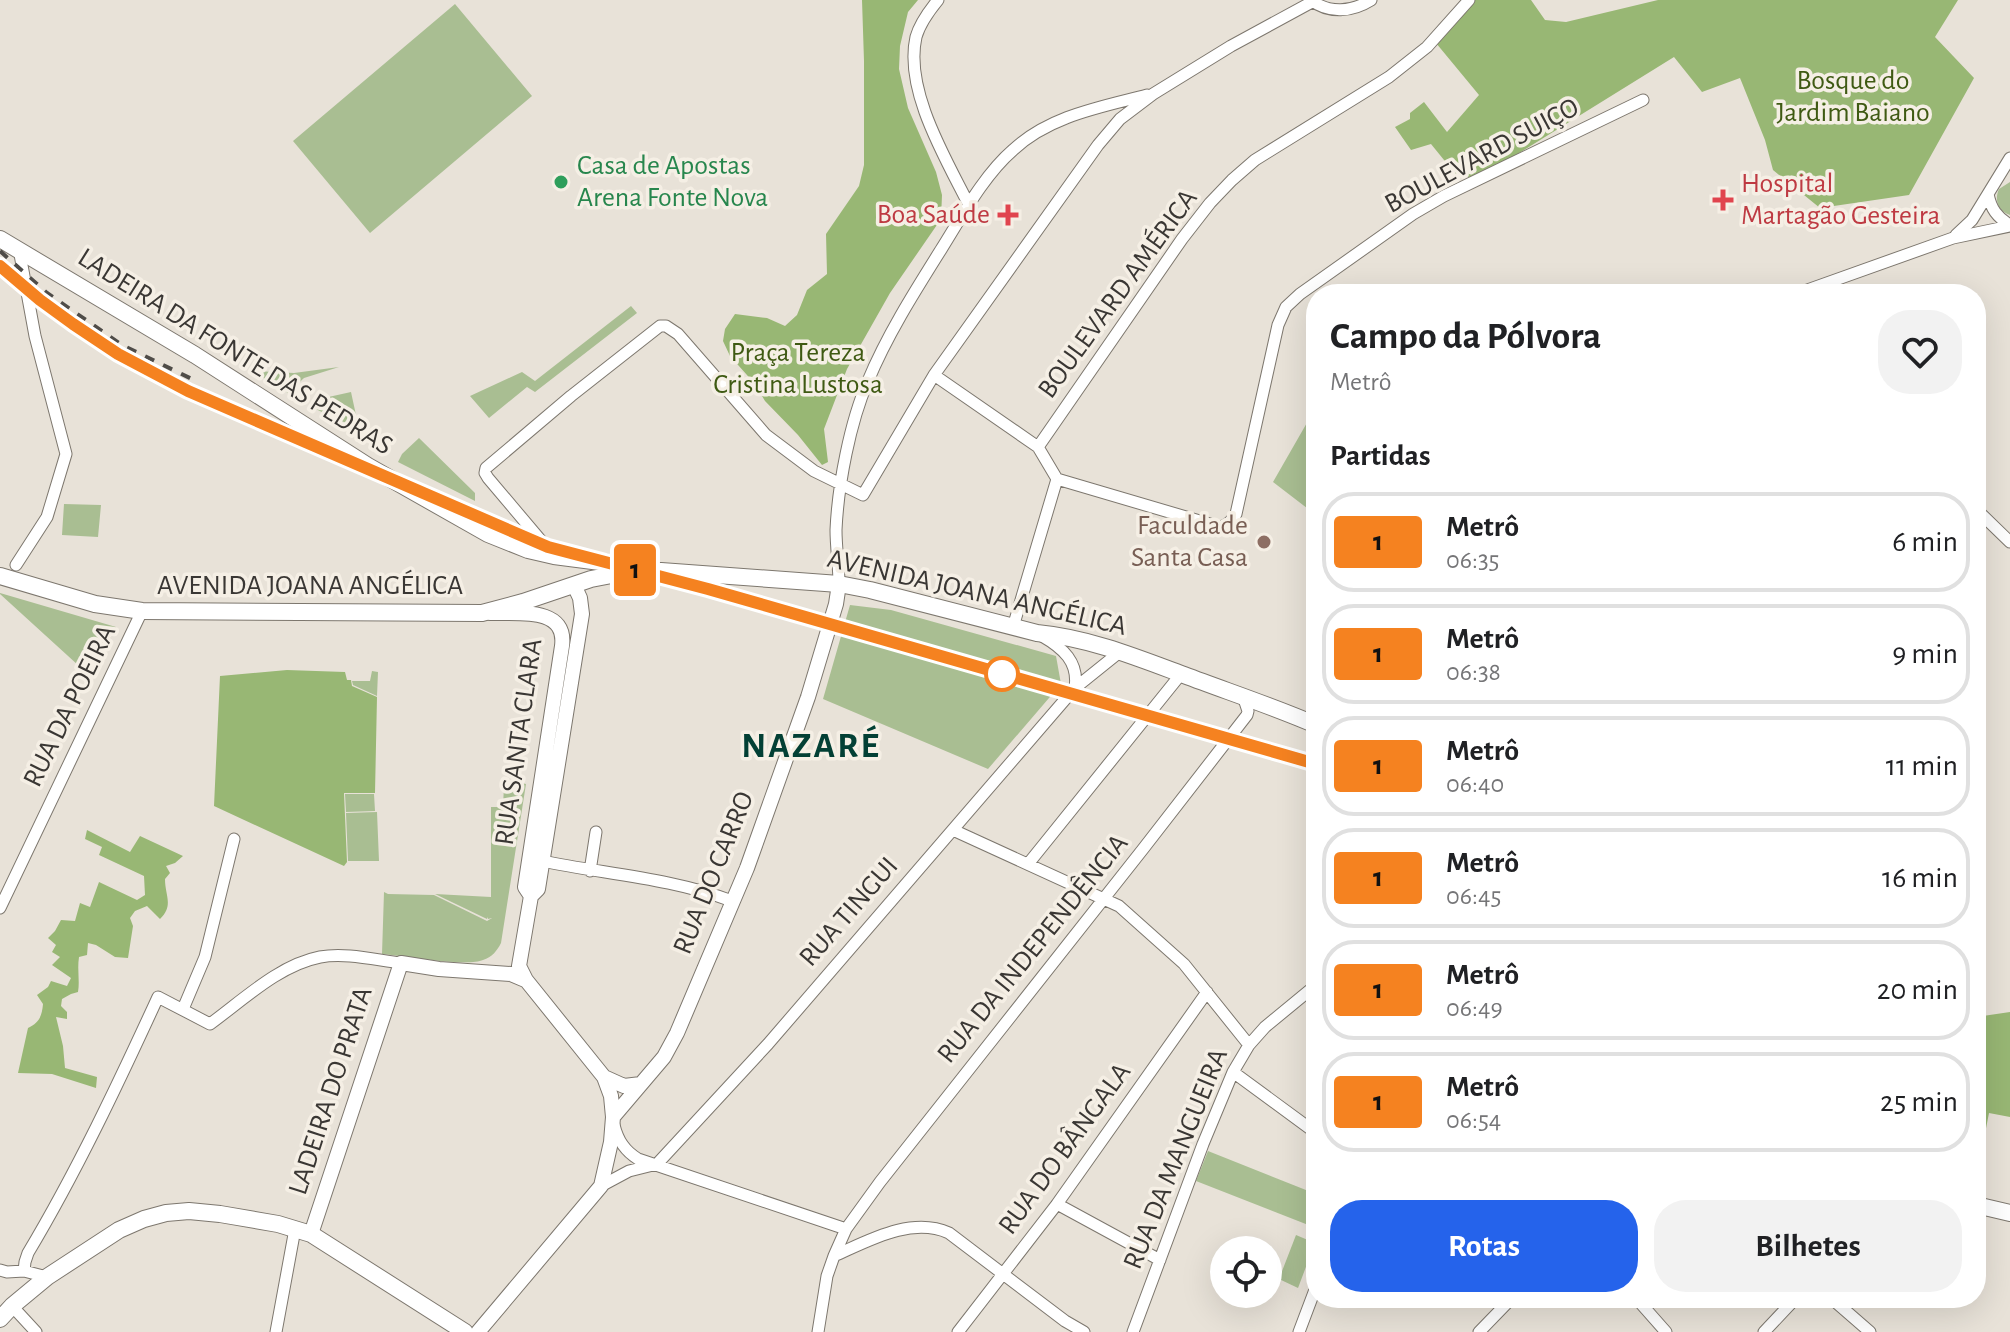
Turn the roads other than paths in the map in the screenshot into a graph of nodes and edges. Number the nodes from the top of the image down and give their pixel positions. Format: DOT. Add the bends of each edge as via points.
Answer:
graph roads {
  1 [pos="938,0"];
  2 [pos="1371,0"];
  3 [pos="1469,0"];
  4 [pos="1312,1"];
  5 [pos="1153,94"];
  6 [pos="1643,100"];
  7 [pos="2009,163"];
  8 [pos="1988,194"];
  9 [pos="969,205"];
  10 [pos="2010,225"];
  11 [pos="0,232"];
  12 [pos="1953,238"];
  13 [pos="0,239"];
  14 [pos="19,249"];
  15 [pos="1314,284"];
  16 [pos="1824,284"];
  17 [pos="1306,290"];
  18 [pos="934,375"];
  19 [pos="1038,447"];
  20 [pos="1057,479"];
  21 [pos="841,485"];
  22 [pos="1986,519"];
  23 [pos="2010,542"];
  24 [pos="554,556"];
  25 [pos="16,565"];
  26 [pos="661,571"];
  27 [pos="0,576"];
  28 [pos="839,584"];
  29 [pos="574,585"];
  30 [pos="142,611"];
  31 [pos="482,613"];
  32 [pos="1013,627"];
  33 [pos="1037,633"];
  34 [pos="1121,651"];
  35 [pos="1181,674"];
  36 [pos="1075,688"];
  37 [pos="1243,696"];
  38 [pos="1306,721"];
  39 [pos="953,830"];
  40 [pos="596,832"];
  41 [pos="234,839"];
  42 [pos="542,861"];
  43 [pos="1028,864"];
  44 [pos="590,871"];
  45 [pos="3,894"];
  46 [pos="531,896"];
  47 [pos="1104,898"];
  48 [pos="732,901"];
  49 [pos="0,908"];
  50 [pos="521,958"];
  51 [pos="401,963"];
  52 [pos="503,973"];
  53 [pos="526,980"];
  54 [pos="1207,992"];
  55 [pos="1306,993"];
  56 [pos="183,1009"];
  57 [pos="1249,1045"];
  58 [pos="1233,1072"];
  59 [pos="604,1077"];
  60 [pos="641,1084"];
  61 [pos="613,1117"];
  62 [pos="1306,1126"];
  63 [pos="657,1164"];
  64 [pos="601,1186"];
  65 [pos="1057,1204"];
  66 [pos="1986,1207"];
  67 [pos="2010,1213"];
  68 [pos="846,1229"];
  69 [pos="303,1231"];
  70 [pos="834,1256"];
  71 [pos="1160,1260"];
  72 [pos="0,1270"];
  73 [pos="24,1271"];
  74 [pos="1002,1274"];
  75 [pos="47,1277"];
  76 [pos="12,1306"];
  77 [pos="1308,1308"];
  78 [pos="1502,1308"];
  79 [pos="1645,1308"];
  80 [pos="1787,1308"];
  81 [pos="1842,1308"];
  82 [pos="0,1319"];
  83 [pos="36,1332"];
  84 [pos="276,1332"];
  85 [pos="465,1332"];
  86 [pos="478,1332"];
  87 [pos="818,1332"];
  88 [pos="958,1332"];
  89 [pos="1084,1332"];
  90 [pos="1133,1332"];
  91 [pos="1299,1332"];
  92 [pos="1479,1332"];
  93 [pos="1666,1332"];
  94 [pos="1764,1332"];
  95 [pos="1870,1332"];
  1 -- 9 [label="street" via="917,36 916,81"];
  2 -- 4 [label="street" via="1347,10"];
  3 -- 19 [label="street, BOULEVARD AMÉRICA" via="1399,69 1255,160 1210,203"];
  4 -- 5 [label="street"];
  5 -- 9 [label="street" via="1081,111 1029,138 999,165"];
  5 -- 18 [label="street" via="1120,119 1098,145"];
  6 -- 15 [label="street, BOULEVARD SUIÇO" via="1433,202"];
  7 -- 8 [label="street"];
  8 -- 10 [label="street" via="1995,213"];
  8 -- 12 [label="street"];
  9 -- 21 [label="street" via="867,383"];
  10 -- 12 [label="street"];
  11 -- 14 [label="main road, LADEIRA DA FONTE DAS PEDRAS"];
  12 -- 16 [label="street"];
  13 -- 14 [label="main road, LADEIRA DA FONTE DAS PEDRAS"];
  14 -- 24 [label="main road, LADEIRA DA FONTE DAS PEDRAS" via="453,515 510,543"];
  14 -- 25 [label="street" via="66,454 47,517"];
  17 -- 20 [label="street, BOULEVARD SUIÇO" via="1286,307 1278,325 1231,522 1220,527"];
  18 -- 19 [label="street"];
  18 -- 21 [label="street" via="863,495"];
  19 -- 20 [label="street"];
  20 -- 32 [label="street"];
  21 -- 24 [label="street" via="766,435 678,334 660,326 486,468 488,478"];
  21 -- 28 [label="street" via="836,528"];
  22 -- 23 [label="street"];
  24 -- 26 [label="main road, LADEIRA DA FONTE DAS PEDRAS"];
  24 -- 29 [label="main road"];
  26 -- 28 [label="main road, AVENIDA JOANA ANGÉLICA"];
  26 -- 29 [label="main road, AVENIDA JOANA ANGÉLICA" via="617,574"];
  27 -- 30 [label="main road, AVENIDA JOANA ANGÉLICA" via="95,604"];
  28 -- 32 [label="main road, AVENIDA JOANA ANGÉLICA"];
  28 -- 48 [label="street, RUA DO CARRO" via="804,710"];
  29 -- 31 [label="main road, AVENIDA JOANA ANGÉLICA"];
  29 -- 42 [label="street, RUA SANTA CLARA" via="582,614"];
  30 -- 31 [label="main road, AVENIDA JOANA ANGÉLICA"];
  30 -- 45 [label="street, RUA DA POEIRA"];
  31 -- 46 [label="street, RUA SANTA CLARA" via="550,618 563,631 525,887"];
  32 -- 33 [label="main road, AVENIDA JOANA ANGÉLICA"];
  33 -- 34 [label="main road, AVENIDA JOANA ANGÉLICA"];
  33 -- 36 [label="street" via="1070,658"];
  34 -- 35 [label="main road, AVENIDA JOANA ANGÉLICA"];
  34 -- 36 [label="street, RUA TINGUI"];
  35 -- 37 [label="main road, AVENIDA JOANA ANGÉLICA"];
  35 -- 43 [label="street"];
  36 -- 39 [label="street, RUA TINGUI"];
  37 -- 38 [label="main road, AVENIDA JOANA ANGÉLICA"];
  37 -- 47 [label="street, RUA DA INDEPENDÊNCIA" via="1247,715"];
  39 -- 43 [label="street"];
  39 -- 63 [label="street, RUA TINGUI"];
  40 -- 44 [label="street"];
  41 -- 56 [label="street" via="205,957"];
  42 -- 44 [label="street"];
  42 -- 46 [label="street, RUA SANTA CLARA" via="538,889"];
  43 -- 47 [label="street"];
  44 -- 48 [label="street" via="684,885"];
  45 -- 49 [label="street, RUA DA POEIRA"];
  46 -- 50 [label="street, RUA SANTA CLARA"];
  47 -- 54 [label="street" via="1166,946"];
  47 -- 68 [label="street, RUA DA INDEPENDÊNCIA"];
  48 -- 60 [label="street, RUA DO CARRO" via="677,1033"];
  50 -- 52 [label="street"];
  50 -- 53 [label="street, RUA SANTA CLARA" via="520,972"];
  51 -- 52 [label="street"];
  51 -- 56 [label="street" via="322,956 278,975 210,1024"];
  51 -- 69 [label="street, LADEIRA DO PRATA"];
  52 -- 53 [label="street"];
  53 -- 59 [label="street"];
  54 -- 57 [label="street"];
  54 -- 65 [label="street, RUA DO BÂNGALA"];
  55 -- 57 [label="street, RUA DA MANGUEIRA"];
  56 -- 73 [label="street" via="158,997 58,1204 28,1253"];
  57 -- 58 [label="street, RUA DA MANGUEIRA"];
  58 -- 62 [label="street"];
  58 -- 71 [label="street, RUA DA MANGUEIRA"];
  59 -- 60 [label="street" via="624,1086"];
  59 -- 61 [label="street"];
  60 -- 61 [label="street, RUA DO CARRO"];
  61 -- 63 [label="street" via="624,1148"];
  61 -- 64 [label="street"];
  63 -- 64 [label="street"];
  63 -- 68 [label="street"];
  64 -- 86 [label="street"];
  65 -- 71 [label="street"];
  65 -- 74 [label="street, RUA DO BÂNGALA"];
  66 -- 67 [label="main road"];
  68 -- 70 [label="street, RUA DA INDEPENDÊNCIA"];
  69 -- 75 [label="main road" via="220,1214 166,1213 119,1230"];
  69 -- 84 [label="street"];
  69 -- 85 [label="main road"];
  70 -- 74 [label="street" via="892,1232 938,1229"];
  70 -- 87 [label="street, RUA DA INDEPENDÊNCIA"];
  71 -- 90 [label="street, RUA DA MANGUEIRA"];
  72 -- 73 [label="street"];
  73 -- 75 [label="street"];
  74 -- 88 [label="street, RUA DO BÂNGALA"];
  74 -- 89 [label="street"];
  75 -- 76 [label="main road"];
  76 -- 82 [label="main road"];
  76 -- 83 [label="street"];
  77 -- 91 [label="street"];
  78 -- 92 [label="street"];
  79 -- 93 [label="street"];
  80 -- 94 [label="street"];
  81 -- 95 [label="street"];
}
